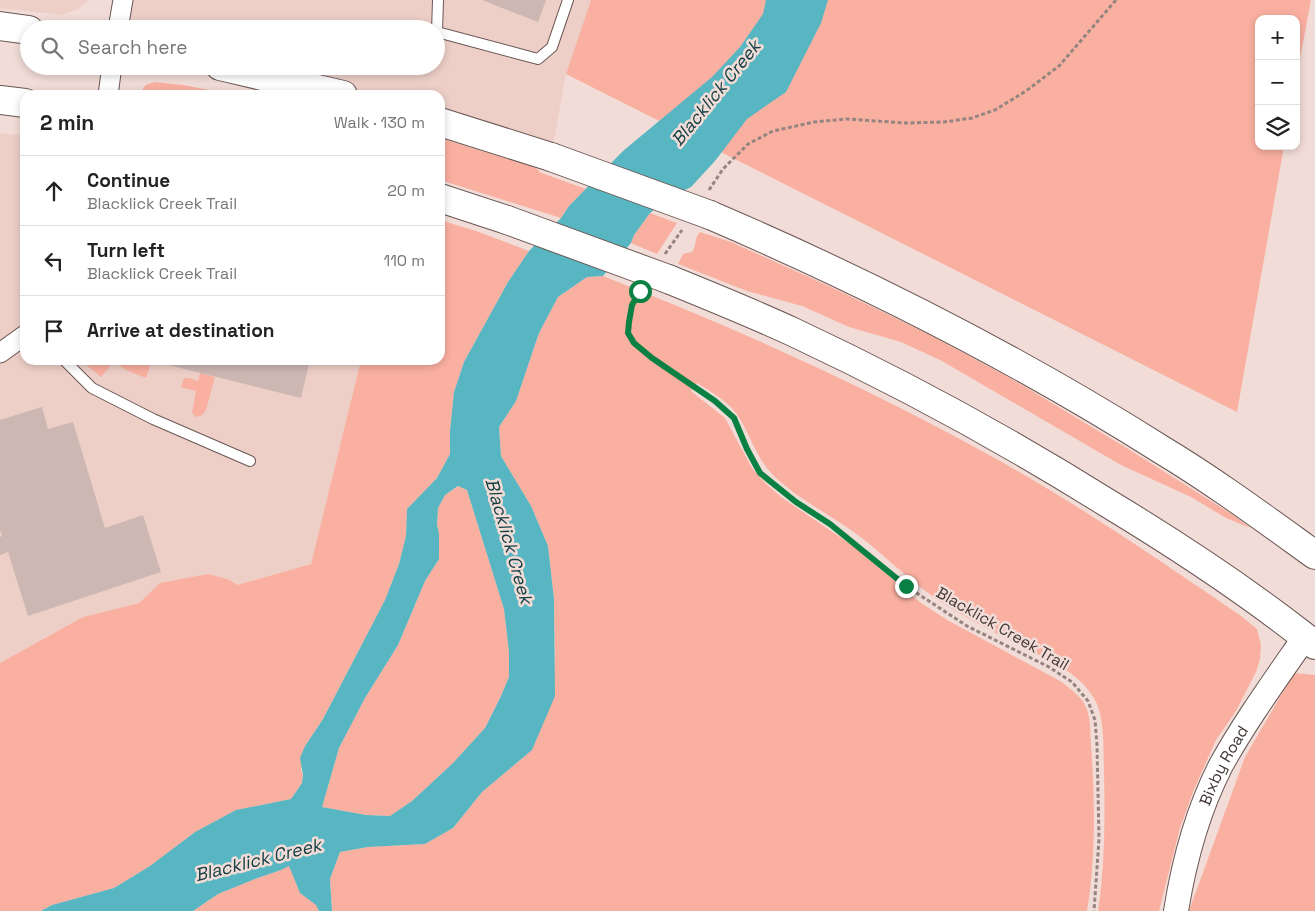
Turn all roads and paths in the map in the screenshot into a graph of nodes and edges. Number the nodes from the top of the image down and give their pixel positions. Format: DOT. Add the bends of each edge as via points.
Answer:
graph roads {
  1 [pos="123,0"];
  2 [pos="438,0"];
  3 [pos="568,0"];
  4 [pos="1116,0"];
  5 [pos="120,20"];
  6 [pos="437,20"];
  7 [pos="0,26"];
  8 [pos="20,29"];
  9 [pos="445,34"];
  10 [pos="111,75"];
  11 [pos="258,75"];
  12 [pos="109,90"];
  13 [pos="322,90"];
  14 [pos="0,100"];
  15 [pos="20,103"];
  16 [pos="445,124"];
  17 [pos="445,200"];
  18 [pos="708,204"];
  19 [pos="684,226"];
  20 [pos="665,269"];
  21 [pos="640,291"];
  22 [pos="20,338"];
  23 [pos="0,353"];
  24 [pos="69,365"];
  25 [pos="250,461"];
  26 [pos="1315,554"];
  27 [pos="1310,641"];
  28 [pos="1094,911"];
  29 [pos="1176,911"];
  1 -- 5 [label="street"];
  2 -- 6 [label="lane"];
  3 -- 9 [label="lane" via="552,47 538,59"];
  4 -- 18 [label="path" via="1059,66 995,110 972,118 944,122 848,119 773,131 748,144 724,169"];
  7 -- 8 [label="main road"];
  10 -- 12 [label="street"];
  11 -- 13 [label="main road"];
  14 -- 15 [label="main road"];
  16 -- 18 [label="main road, bridge"];
  17 -- 20 [label="main road, bridge"];
  18 -- 26 [label="main road" via="775,244 939,322 1052,384 1163,450"];
  19 -- 20 [label="path"];
  20 -- 27 [label="main road" via="857,363 1031,455 1217,573"];
  21 -- 28 [label="path, Blacklick Creek Trail" via="632,305 629,322 628,333 634,343 734,418 760,473 830,524 906,586 967,626 1049,667 1072,682 1088,701 1095,720 1097,745 1099,839"];
  22 -- 23 [label="street"];
  24 -- 25 [label="lane" via="92,388 153,419"];
  27 -- 29 [label="street, Bixby Road" via="1260,701 1221,766 1197,824"];
}
